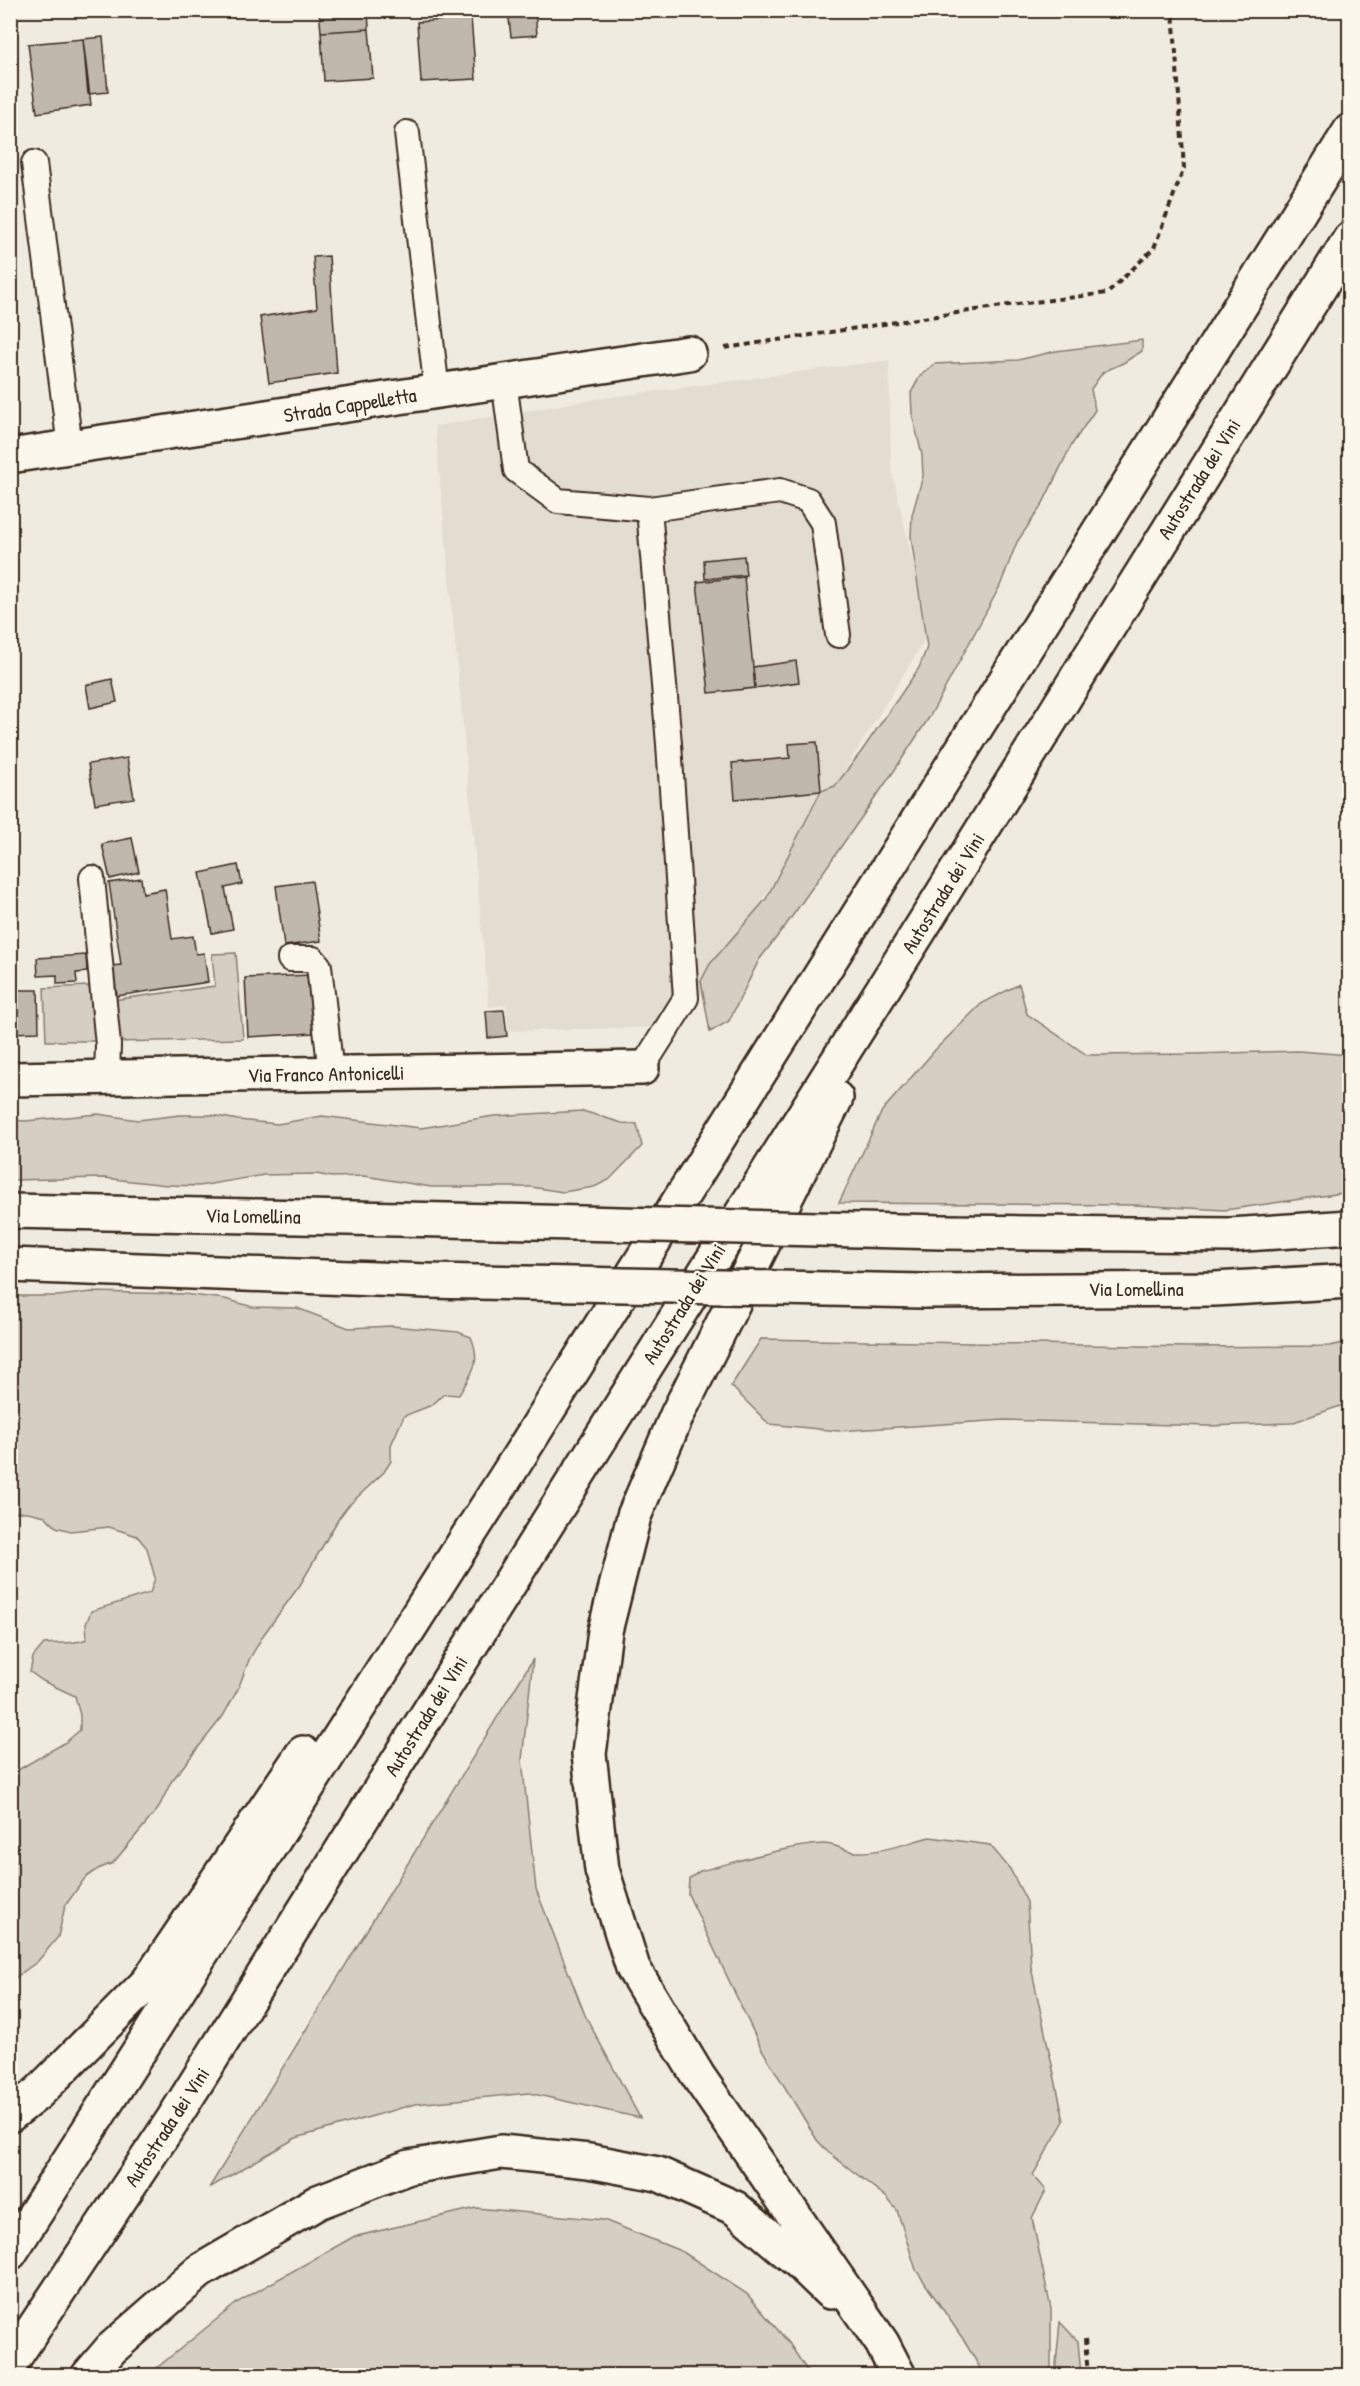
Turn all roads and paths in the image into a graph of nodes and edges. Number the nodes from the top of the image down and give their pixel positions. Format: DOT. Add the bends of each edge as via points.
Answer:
graph roads {
  1 [pos="1173,10"];
  2 [pos="1350,131"];
  3 [pos="407,133"];
  4 [pos="34,163"];
  5 [pos="1350,239"];
  6 [pos="688,353"];
  7 [pos="504,381"];
  8 [pos="437,392"];
  9 [pos="70,447"];
  10 [pos="10,456"];
  11 [pos="649,509"];
  12 [pos="838,635"];
  13 [pos="92,878"];
  14 [pos="923,925"];
  15 [pos="290,959"];
  16 [pos="642,1068"];
  17 [pos="331,1074"];
  18 [pos="107,1077"];
  19 [pos="10,1079"];
  20 [pos="10,1211"];
  21 [pos="1350,1227"];
  22 [pos="10,1265"];
  23 [pos="1350,1281"];
  24 [pos="511,1469"];
  25 [pos="10,2115"];
  26 [pos="10,2253"];
  27 [pos="1085,2339"];
  28 [pos="882,2343"];
  29 [pos="10,2364"];
  30 [pos="88,2376"];
  31 [pos="900,2376"];
  32 [pos="1088,2376"];
  1 -- 6 [label="path" via="1184,168 1154,248 1108,293"];
  2 -- 24 [label="main road"];
  3 -- 8 [label="lane"];
  4 -- 9 [label="lane"];
  5 -- 14 [label="main road, Autostrada dei Vini"];
  6 -- 7 [label="main road, Strada Cappelletta"];
  7 -- 8 [label="main road, Strada Cappelletta"];
  7 -- 11 [label="lane" via="516,470 558,501"];
  8 -- 9 [label="main road, Strada Cappelletta"];
  9 -- 10 [label="main road, Strada Cappelletta"];
  11 -- 12 [label="lane" via="780,491 808,500 823,523"];
  11 -- 16 [label="lane" via="686,998"];
  13 -- 18 [label="lane" via="108,1045"];
  14 -- 28 [label="main road" via="677,1415 634,1516 605,1631 589,1754 602,1870 633,1968 698,2076"];
  14 -- 29 [label="main road, Autostrada dei Vini" via="172,2121"];
  15 -- 17 [label="lane" via="313,959 319,966"];
  16 -- 17 [label="main road, Via Franco Antonicelli"];
  17 -- 18 [label="main road, Via Franco Antonicelli"];
  18 -- 19 [label="main road, Via Franco Antonicelli"];
  20 -- 21 [label="main road, Via Lomellina, bridge" via="942,1232 1231,1235"];
  22 -- 23 [label="main road, Via Lomellina, bridge" via="428,1281 923,1291 1215,1289"];
  24 -- 25 [label="main road" via="430,1563 148,1982"];
  24 -- 26 [label="main road"];
  27 -- 32 [label="path"];
  28 -- 30 [label="main road" via="800,2262 735,2208 658,2174 590,2161 501,2152 409,2168 318,2202 200,2271 111,2349"];
  28 -- 31 [label="main road"];
}
